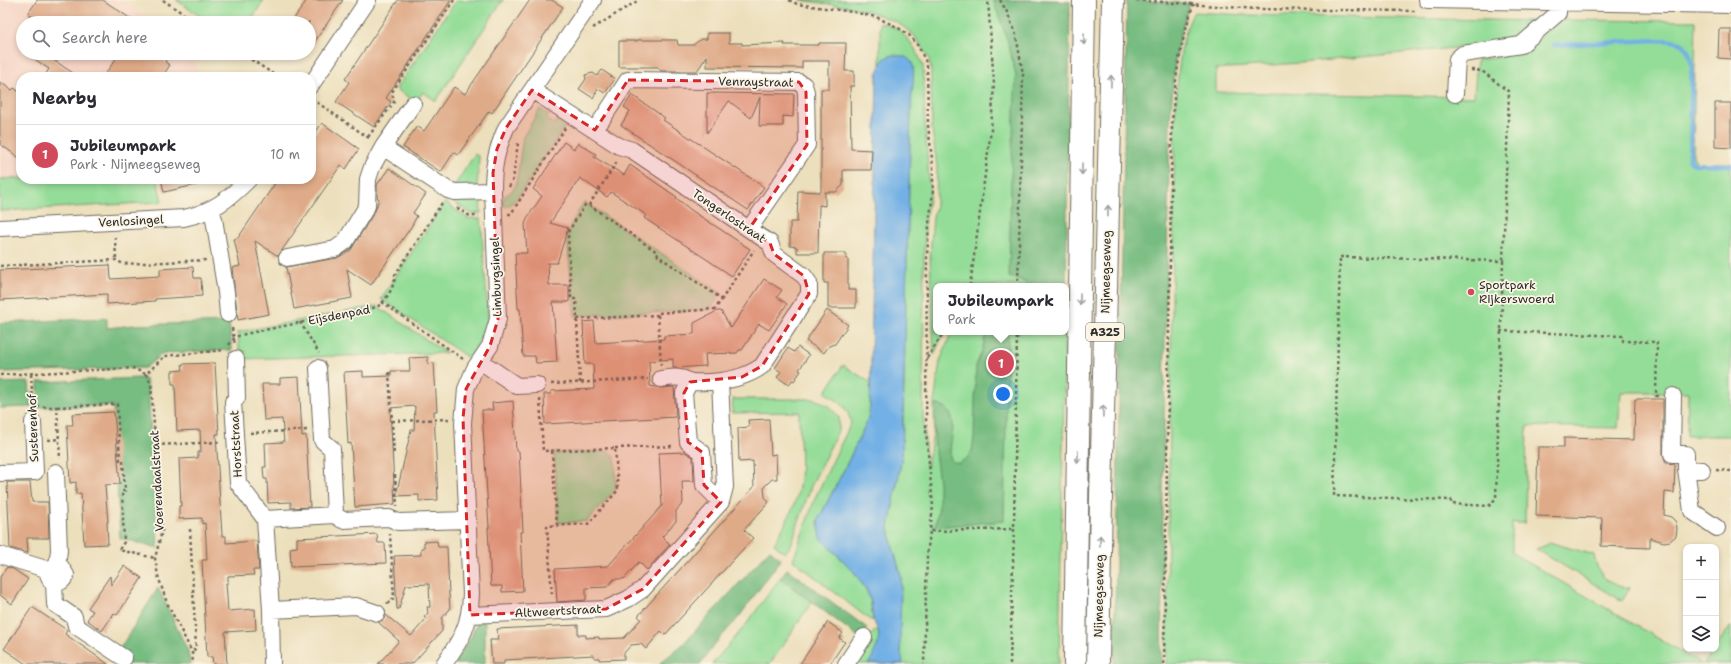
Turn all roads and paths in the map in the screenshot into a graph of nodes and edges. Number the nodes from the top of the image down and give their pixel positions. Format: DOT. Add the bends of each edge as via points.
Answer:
graph roads {
  1 [pos="163,0"];
  2 [pos="368,0"];
  3 [pos="454,0"];
  4 [pos="789,0"];
  5 [pos="988,0"];
  6 [pos="1000,0"];
  7 [pos="1084,0"];
  8 [pos="1113,0"];
  9 [pos="1136,0"];
  10 [pos="1427,0"];
  11 [pos="593,2"];
  12 [pos="1555,2"];
  13 [pos="1731,5"];
  14 [pos="187,16"];
  15 [pos="252,60"];
  16 [pos="1457,70"];
  17 [pos="270,72"];
  18 [pos="316,78"];
  19 [pos="532,90"];
  20 [pos="1455,94"];
  21 [pos="316,101"];
  22 [pos="413,104"];
  23 [pos="573,116"];
  24 [pos="595,130"];
  25 [pos="368,137"];
  26 [pos="383,147"];
  27 [pos="626,148"];
  28 [pos="244,184"];
  29 [pos="493,191"];
  30 [pos="447,195"];
  31 [pos="589,205"];
  32 [pos="211,210"];
  33 [pos="494,215"];
  34 [pos="0,228"];
  35 [pos="115,234"];
  36 [pos="756,234"];
  37 [pos="287,258"];
  38 [pos="116,260"];
  39 [pos="221,260"];
  40 [pos="1503,261"];
  41 [pos="0,266"];
  42 [pos="970,283"];
  43 [pos="1018,283"];
  44 [pos="722,299"];
  45 [pos="382,302"];
  46 [pos="228,314"];
  47 [pos="658,316"];
  48 [pos="577,319"];
  49 [pos="300,322"];
  50 [pos="1500,331"];
  51 [pos="942,335"];
  52 [pos="1017,335"];
  53 [pos="235,337"];
  54 [pos="926,358"];
  55 [pos="236,359"];
  56 [pos="478,364"];
  57 [pos="318,368"];
  58 [pos="389,372"];
  59 [pos="31,374"];
  60 [pos="146,374"];
  61 [pos="0,375"];
  62 [pos="661,379"];
  63 [pos="720,381"];
  64 [pos="690,382"];
  65 [pos="580,383"];
  66 [pos="538,385"];
  67 [pos="1673,396"];
  68 [pos="57,406"];
  69 [pos="33,415"];
  70 [pos="464,418"];
  71 [pos="392,421"];
  72 [pos="321,429"];
  73 [pos="235,437"];
  74 [pos="156,445"];
  75 [pos="692,445"];
  76 [pos="615,448"];
  77 [pos="552,451"];
  78 [pos="394,454"];
  79 [pos="56,472"];
  80 [pos="0,473"];
  81 [pos="395,475"];
  82 [pos="721,502"];
  83 [pos="335,515"];
  84 [pos="265,519"];
  85 [pos="468,520"];
  86 [pos="394,525"];
  87 [pos="557,525"];
  88 [pos="1717,528"];
  89 [pos="190,529"];
  90 [pos="1014,529"];
  91 [pos="931,531"];
  92 [pos="0,555"];
  93 [pos="155,558"];
  94 [pos="54,573"];
  95 [pos="271,610"];
  96 [pos="553,611"];
  97 [pos="377,613"];
  98 [pos="470,615"];
  99 [pos="864,637"];
  100 [pos="192,652"];
  101 [pos="124,658"];
  102 [pos="193,664"];
  103 [pos="272,664"];
  104 [pos="444,664"];
  105 [pos="846,664"];
  106 [pos="924,664"];
  107 [pos="1010,664"];
  108 [pos="1075,664"];
  109 [pos="1098,664"];
  110 [pos="1164,664"];
  1 -- 14 [label="path"];
  2 -- 18 [label="street"];
  3 -- 25 [label="path" via="392,92 394,102"];
  4 -- 54 [label="path" via="797,4 876,17 909,35 924,56 927,64 928,125 934,191 927,257"];
  5 -- 42 [label="path" via="993,54 993,107"];
  6 -- 43 [label="path" via="1016,35 1024,74"];
  7 -- 108 [label="highway, Nijmeegseweg / A325, one-way"];
  109 -- 8 [label="highway, Nijmeegseweg / A325, one-way"];
  9 -- 110 [label="path" via="1194,4 1183,34 1172,123"];
  10 -- 12 [label="street"];
  11 -- 19 [label="street, Limburgsingel"];
  12 -- 13 [label="street"];
  12 -- 16 [label="street" via="1558,13 1521,45 1463,54 1457,59"];
  15 -- 17 [label="path"];
  16 -- 20 [label="street"];
  16 -- 40 [label="path" via="1482,70 1509,92"];
  19 -- 23 [label="street, Tongerlostraat"];
  19 -- 29 [label="street, Limburgsingel" via="506,128 497,149"];
  21 -- 25 [label="path"];
  22 -- 26 [label="street"];
  23 -- 24 [label="street, Tongerlostraat"];
  23 -- 33 [label="path" via="511,214"];
  24 -- 27 [label="street, Tongerlostraat"];
  24 -- 36 [label="street, Venraystraat" via="628,80 799,82 804,85 807,145"];
  25 -- 26 [label="path"];
  26 -- 30 [label="street"];
  26 -- 37 [label="street" via="368,179 367,206 345,242 335,249"];
  27 -- 31 [label="path"];
  27 -- 36 [label="street, Tongerlostraat"];
  28 -- 32 [label="street, Venlosingel"];
  29 -- 30 [label="street"];
  29 -- 33 [label="street, Limburgsingel"];
  30 -- 33 [label="path" via="470,216"];
  30 -- 45 [label="path, Eijsdenpad" via="395,275 395,283"];
  31 -- 44 [label="path"];
  31 -- 48 [label="path" via="585,205 568,232 571,300 576,300"];
  32 -- 34 [label="street, Venlosingel" via="184,218"];
  32 -- 39 [label="street"];
  33 -- 56 [label="street, Limburgsingel" via="498,319 490,346"];
  35 -- 38 [label="path"];
  36 -- 44 [label="path"];
  36 -- 63 [label="street, Tongerlostraat" via="770,243 774,254 804,276 809,284 809,294 762,366 742,377"];
  38 -- 39 [label="path" via="123,264"];
  38 -- 41 [label="path"];
  39 -- 46 [label="street"];
  40 -- 50 [label="path"];
  40 -- 50 [label="path" via="1340,257 1334,496 1451,500 1451,504 1489,506 1496,498"];
  44 -- 47 [label="path" via="715,309 658,313"];
  45 -- 49 [label="path, Eijsdenpad" via="376,307"];
  45 -- 56 [label="path"];
  46 -- 53 [label="path"];
  47 -- 48 [label="path"];
  47 -- 62 [label="path"];
  48 -- 65 [label="path"];
  49 -- 53 [label="path, Eijsdenpad"];
  49 -- 57 [label="path" via="320,353"];
  50 -- 67 [label="path" via="1623,336 1623,341 1657,342 1656,396"];
  51 -- 54 [label="path"];
  52 -- 90 [label="path"];
  53 -- 55 [label="path"];
  53 -- 60 [label="path" via="226,349 165,356"];
  54 -- 91 [label="path" via="926,431 934,506"];
  55 -- 73 [label="street, Horststraat" via="237,398 233,402"];
  56 -- 66 [label="street" via="517,386"];
  56 -- 70 [label="street, Limburgsingel" via="466,389"];
  57 -- 72 [label="street"];
  58 -- 71 [label="path"];
  59 -- 60 [label="path" via="133,368"];
  59 -- 61 [label="path"];
  59 -- 69 [label="path, Susterenhof"];
  60 -- 74 [label="path, Voerendaalstraat" via="152,384"];
  62 -- 64 [label="street, Tongerlostraat" via="681,378"];
  62 -- 65 [label="path"];
  63 -- 64 [label="street, Tongerlostraat"];
  63 -- 82 [label="street" via="725,488"];
  64 -- 75 [label="street" via="684,394 688,442"];
  65 -- 66 [label="path"];
  66 -- 77 [label="path" via="543,451"];
  67 -- 88 [label="street" via="1672,454 1686,454 1694,470 1692,511"];
  68 -- 69 [label="path"];
  68 -- 79 [label="path" via="60,468"];
  68 -- 93 [label="path" via="117,404 120,462 124,462 125,491 122,491 124,542 119,550"];
  69 -- 80 [label="street, Susterenhof" via="35,472"];
  70 -- 71 [label="path"];
  70 -- 85 [label="street, Limburgsingel"];
  71 -- 78 [label="path"];
  72 -- 73 [label="path"];
  72 -- 83 [label="street" via="322,440 332,449"];
  73 -- 74 [label="path"];
  73 -- 84 [label="street, Horststraat" via="238,483"];
  74 -- 93 [label="path, Voerendaalstraat" via="162,531"];
  75 -- 76 [label="path"];
  75 -- 82 [label="street" via="702,452 704,485"];
  76 -- 77 [label="path"];
  76 -- 87 [label="path" via="618,490 588,524"];
  77 -- 87 [label="path"];
  79 -- 94 [label="street, Susterenhof" via="59,550"];
  81 -- 86 [label="path"];
  82 -- 96 [label="street, Altweertstraat" via="643,588 628,599 606,609"];
  83 -- 84 [label="street"];
  83 -- 86 [label="street" via="342,520 389,518"];
  84 -- 95 [label="street"];
  85 -- 86 [label="street"];
  85 -- 98 [label="street, Limburgsingel"];
  86 -- 97 [label="path" via="394,598"];
  87 -- 96 [label="path" via="547,526"];
  89 -- 100 [label="path, Voerendaalstraat" via="196,648"];
  90 -- 91 [label="path"];
  90 -- 107 [label="path"];
  91 -- 106 [label="path" via="927,556"];
  92 -- 94 [label="street"];
  93 -- 100 [label="path, Voerendaalstraat" via="167,603"];
  94 -- 101 [label="street, Susterenhof" via="55,604 74,617 76,626"];
  95 -- 97 [label="street" via="356,606"];
  95 -- 103 [label="street"];
  96 -- 98 [label="street, Altweertstraat"];
  98 -- 104 [label="street, Limburgsingel" via="460,641"];
  99 -- 105 [label="street"];
  100 -- 102 [label="path, Voerendaalstraat"];
}
